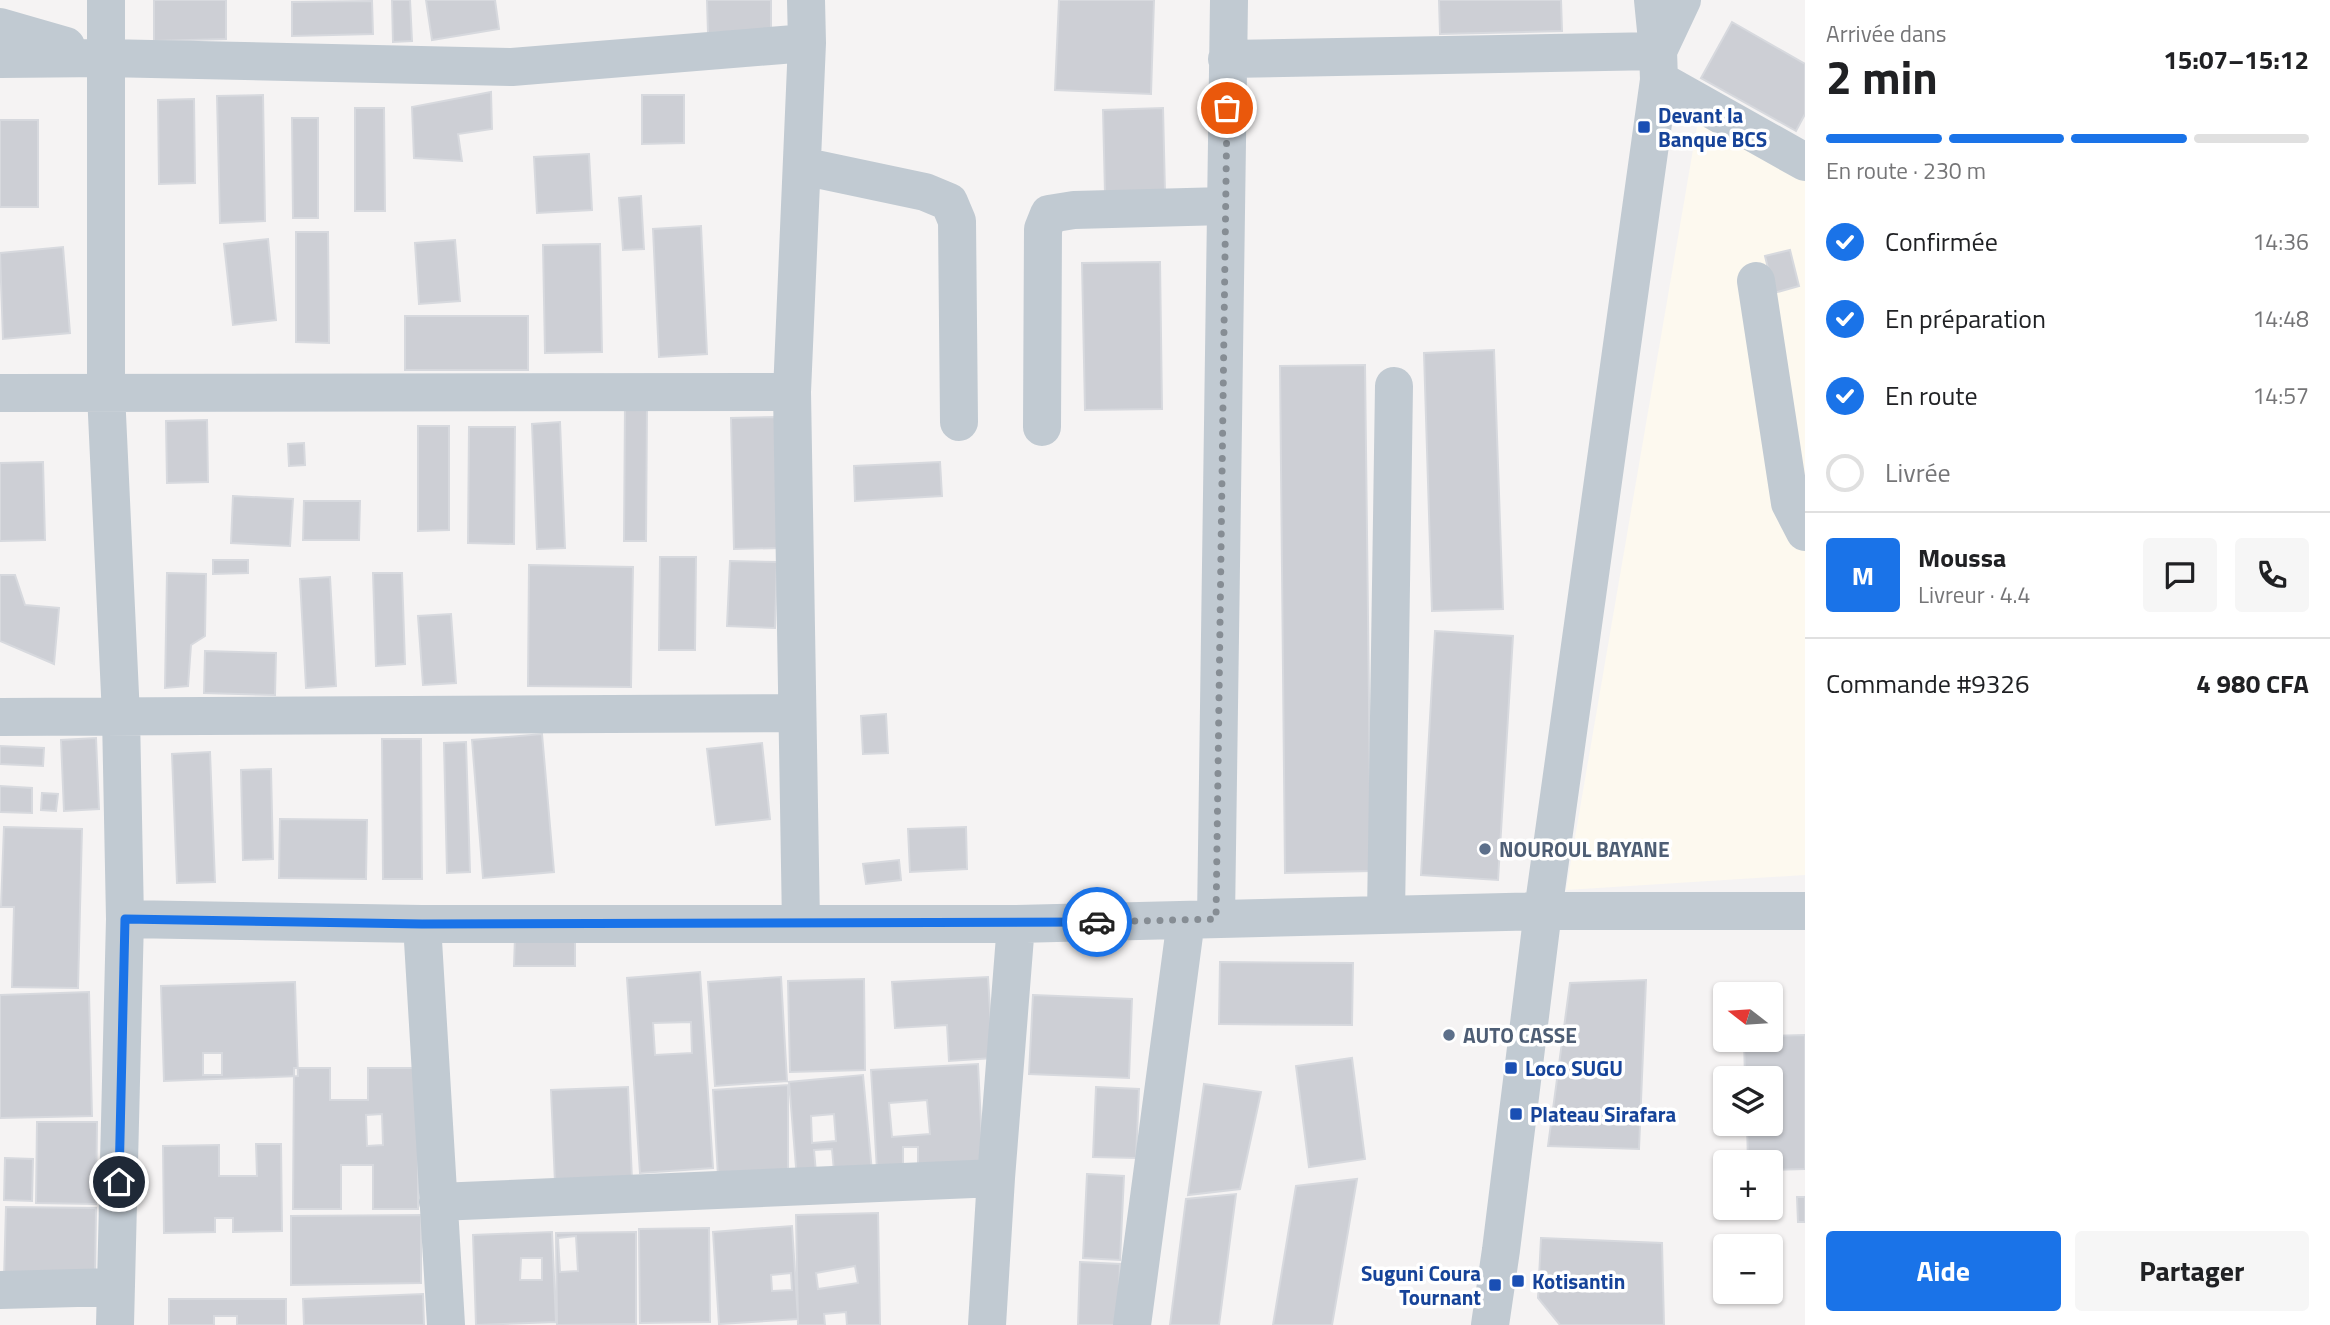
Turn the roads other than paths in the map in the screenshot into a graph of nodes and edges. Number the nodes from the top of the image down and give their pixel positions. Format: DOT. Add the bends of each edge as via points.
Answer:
graph roads {
  1 [pos="106,0"];
  2 [pos="806,0"];
  3 [pos="1229,0"];
  4 [pos="1653,0"];
  5 [pos="1682,0"];
  6 [pos="0,27"];
  7 [pos="807,43"];
  8 [pos="105,58"];
  9 [pos="0,59"];
  10 [pos="1227,59"];
  11 [pos="1658,66"];
  12 [pos="1805,162"];
  13 [pos="802,166"];
  14 [pos="1225,206"];
  15 [pos="1756,281"];
  16 [pos="1394,386"];
  17 [pos="792,392"];
  18 [pos="0,393"];
  19 [pos="106,393"];
  20 [pos="960,422"];
  21 [pos="1042,427"];
  22 [pos="1805,532"];
  23 [pos="797,713"];
  24 [pos="121,716"];
  25 [pos="0,717"];
  26 [pos="1543,911"];
  27 [pos="1805,911"];
  28 [pos="1385,915"];
  29 [pos="125,919"];
  30 [pos="1201,919"];
  31 [pos="422,924"];
  32 [pos="801,924"];
  33 [pos="1016,924"];
  34 [pos="996,1178"];
  35 [pos="438,1202"];
  36 [pos="1501,1250"];
  37 [pos="116,1287"];
  38 [pos="0,1290"];
  39 [pos="115,1325"];
  40 [pos="446,1325"];
  41 [pos="987,1325"];
  42 [pos="1132,1325"];
  43 [pos="1490,1325"];
  44 [pos="1520,1325"];
  1 -- 8 [label="street"];
  2 -- 7 [label="street"];
  3 -- 10 [label="street"];
  4 -- 11 [label="street"];
  5 -- 11 [label="street"];
  6 -- 8 [label="street"];
  7 -- 8 [label="street" via="512,67"];
  7 -- 13 [label="street"];
  8 -- 9 [label="street"];
  8 -- 19 [label="street"];
  10 -- 11 [label="street"];
  10 -- 14 [label="street"];
  11 -- 12 [label="street"];
  11 -- 26 [label="street"];
  13 -- 17 [label="street"];
  13 -- 20 [label="street" via="925,192 949,202 957,221"];
  14 -- 21 [label="street" via="1049,214 1043,229"];
  14 -- 30 [label="street"];
  15 -- 22 [label="street" via="1790,503"];
  16 -- 28 [label="street"];
  17 -- 19 [label="street"];
  17 -- 23 [label="street"];
  18 -- 19 [label="street"];
  19 -- 24 [label="street"];
  23 -- 24 [label="street"];
  23 -- 32 [label="street"];
  24 -- 25 [label="street"];
  24 -- 29 [label="street"];
  26 -- 27 [label="street"];
  26 -- 28 [label="street"];
  26 -- 36 [label="street"];
  28 -- 30 [label="street"];
  29 -- 31 [label="street"];
  29 -- 37 [label="street"];
  30 -- 33 [label="street"];
  30 -- 42 [label="street"];
  31 -- 32 [label="street"];
  31 -- 35 [label="street"];
  32 -- 33 [label="street"];
  33 -- 34 [label="street"];
  34 -- 35 [label="street"];
  34 -- 41 [label="street"];
  35 -- 40 [label="street"];
  36 -- 43 [label="street"];
  36 -- 44 [label="street" via="1512,1312"];
  37 -- 38 [label="street"];
  37 -- 39 [label="street"];
}
